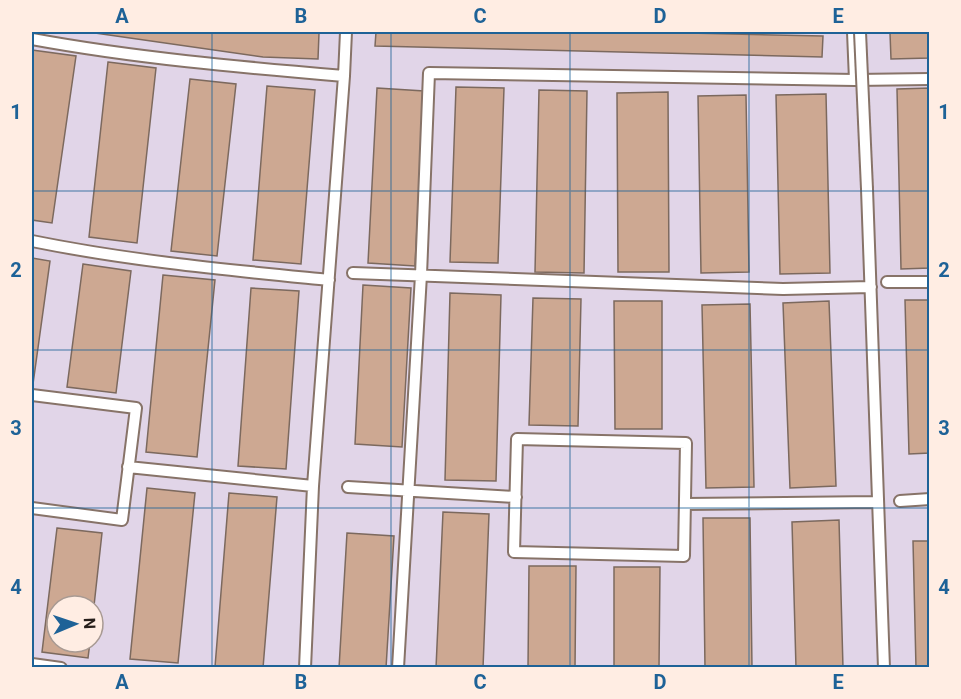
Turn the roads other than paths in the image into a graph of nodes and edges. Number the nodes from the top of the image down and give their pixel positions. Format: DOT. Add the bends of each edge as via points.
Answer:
graph roads {
  1 [pos="346,32"];
  2 [pos="853,32"];
  3 [pos="860,32"];
  4 [pos="32,39"];
  5 [pos="344,76"];
  6 [pos="930,79"];
  7 [pos="855,80"];
  8 [pos="32,241"];
  9 [pos="353,273"];
  10 [pos="421,275"];
  11 [pos="329,280"];
  12 [pos="887,282"];
  13 [pos="930,282"];
  14 [pos="871,287"];
  15 [pos="32,394"];
  16 [pos="128,467"];
  17 [pos="313,486"];
  18 [pos="348,487"];
  19 [pos="409,491"];
  20 [pos="516,497"];
  21 [pos="930,499"];
  22 [pos="900,501"];
  23 [pos="878,502"];
  24 [pos="685,504"];
  25 [pos="32,508"];
  26 [pos="32,664"];
  27 [pos="61,668"];
  28 [pos="305,668"];
  29 [pos="398,668"];
  30 [pos="884,668"];
  1 -- 5 [label="lane"];
  2 -- 7 [label="lane"];
  3 -- 14 [label="lane, bridge"];
  4 -- 5 [label="lane" via="192,63"];
  5 -- 11 [label="lane"];
  6 -- 7 [label="lane"];
  7 -- 10 [label="lane" via="429,73"];
  8 -- 11 [label="lane" via="170,264"];
  9 -- 10 [label="lane"];
  10 -- 14 [label="lane" via="771,289"];
  10 -- 19 [label="lane"];
  11 -- 17 [label="lane"];
  12 -- 13 [label="lane"];
  14 -- 23 [label="lane"];
  15 -- 16 [label="lane" via="136,408"];
  16 -- 17 [label="lane"];
  16 -- 25 [label="lane" via="122,519"];
  17 -- 28 [label="lane"];
  18 -- 19 [label="lane"];
  19 -- 20 [label="lane"];
  19 -- 29 [label="lane"];
  20 -- 24 [label="lane" via="514,552 684,556"];
  20 -- 24 [label="lane" via="517,439 686,443"];
  21 -- 22 [label="lane"];
  23 -- 24 [label="lane"];
  23 -- 30 [label="lane"];
  26 -- 27 [label="lane"];
}
